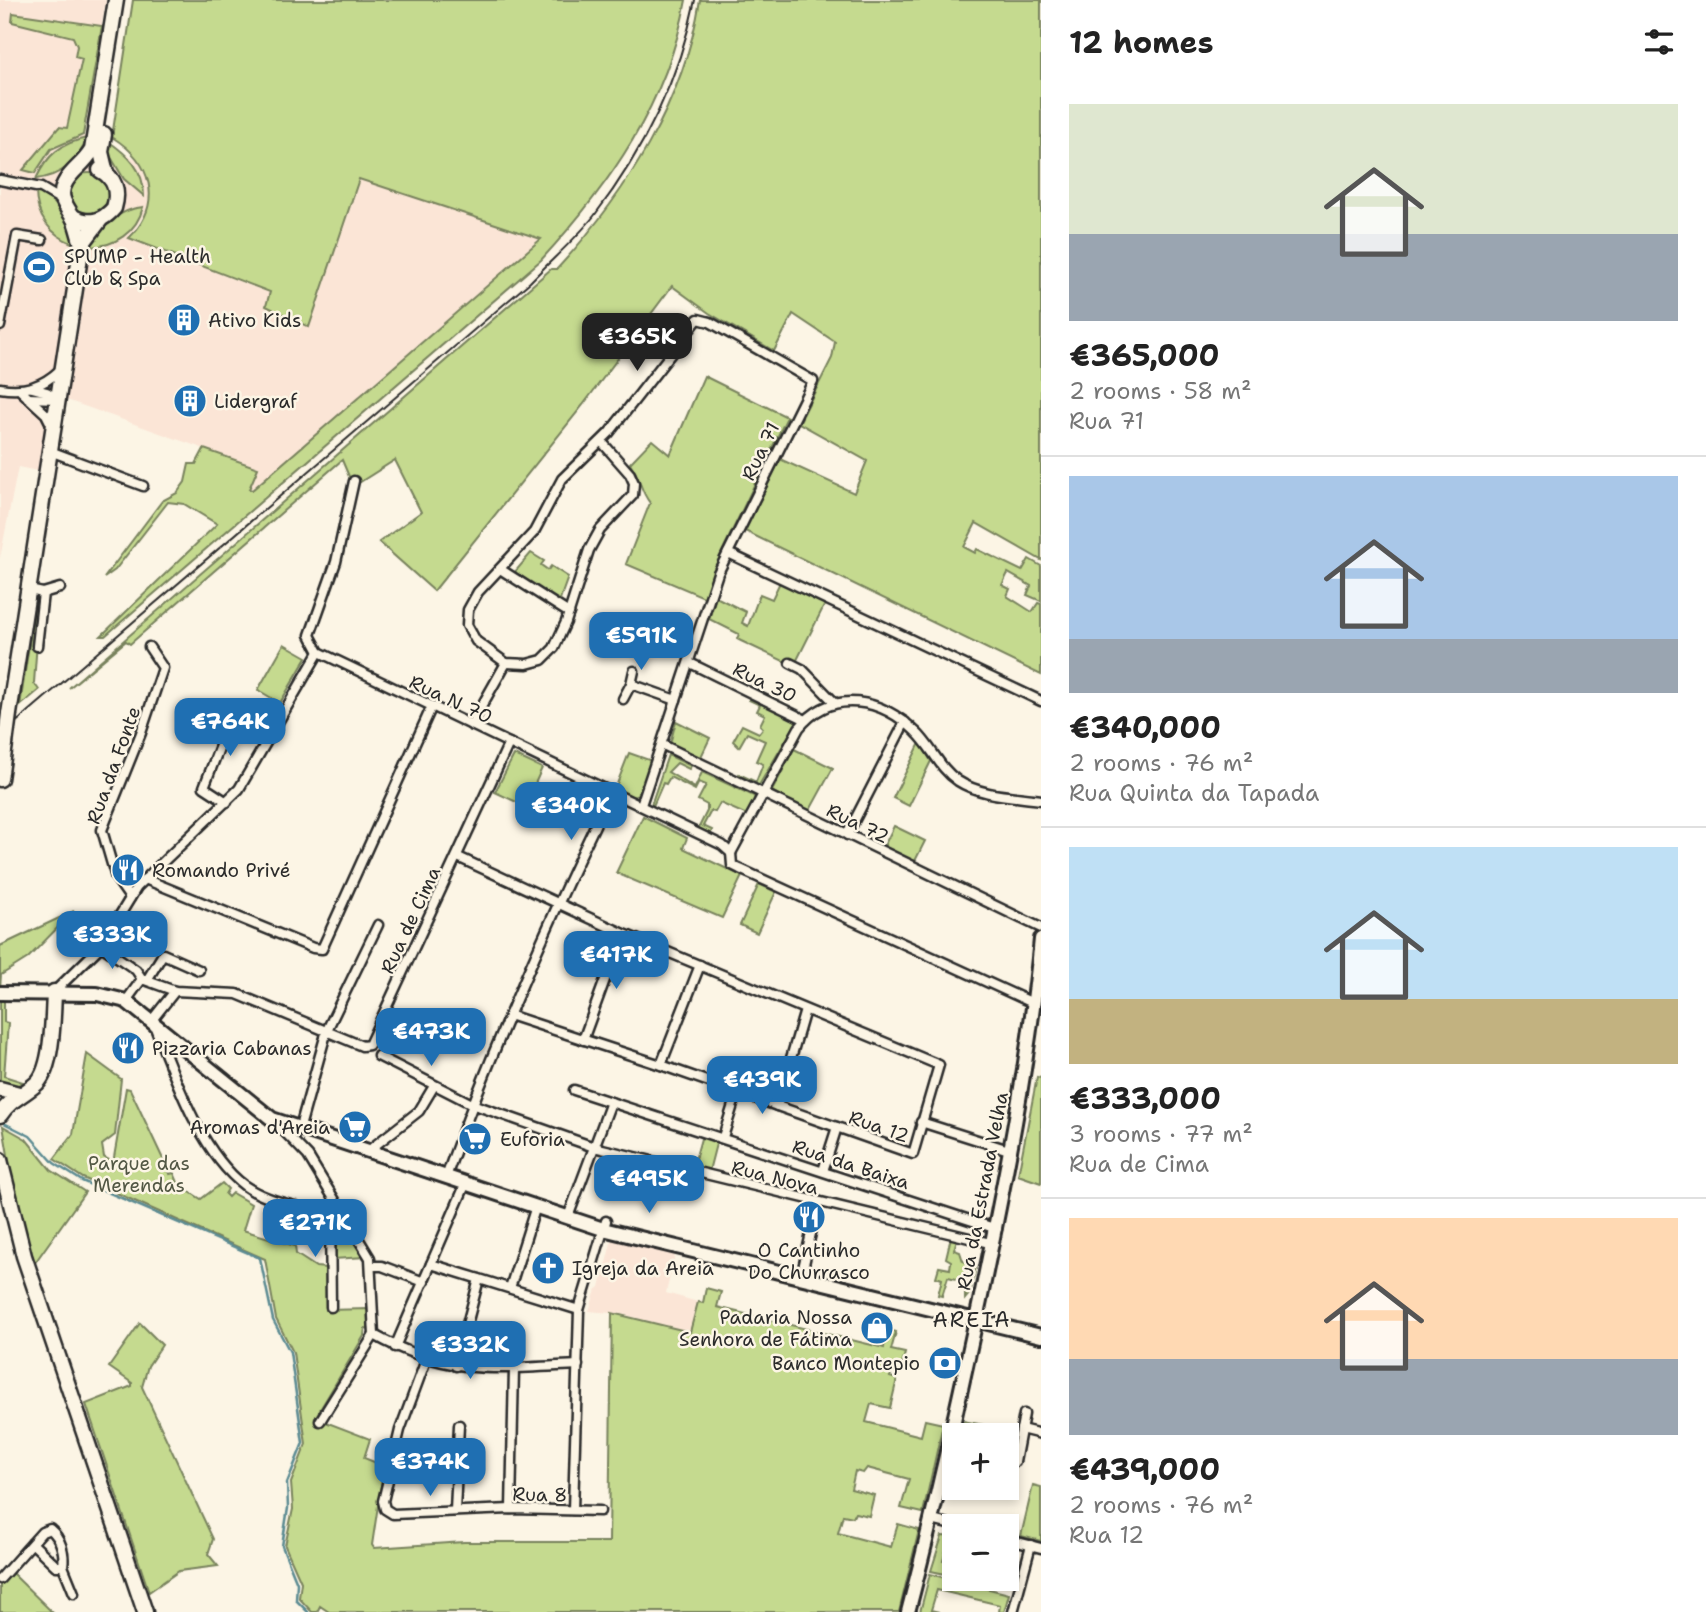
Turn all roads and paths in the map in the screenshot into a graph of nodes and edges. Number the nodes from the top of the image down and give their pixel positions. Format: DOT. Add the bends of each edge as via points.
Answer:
graph roads {
  1 [pos="120,0"];
  2 [pos="79,170"];
  3 [pos="106,173"];
  4 [pos="0,180"];
  5 [pos="65,182"];
  6 [pos="41,188"];
  7 [pos="63,201"];
  8 [pos="73,217"];
  9 [pos="100,220"];
  10 [pos="42,240"];
  11 [pos="82,244"];
  12 [pos="3,295"];
  13 [pos="0,326"];
  14 [pos="62,368"];
  15 [pos="31,387"];
  16 [pos="0,388"];
  17 [pos="21,391"];
  18 [pos="28,398"];
  19 [pos="57,399"];
  20 [pos="53,429"];
  21 [pos="601,441"];
  22 [pos="50,451"];
  23 [pos="354,481"];
  24 [pos="143,486"];
  25 [pos="728,553"];
  26 [pos="500,569"];
  27 [pos="60,588"];
  28 [pos="36,591"];
  29 [pos="569,613"];
  30 [pos="37,646"];
  31 [pos="149,647"];
  32 [pos="319,652"];
  33 [pos="506,663"];
  34 [pos="690,663"];
  35 [pos="790,663"];
  36 [pos="634,671"];
  37 [pos="631,684"];
  38 [pos="623,699"];
  39 [pos="676,700"];
  40 [pos="1041,701"];
  41 [pos="835,703"];
  42 [pos="432,706"];
  43 [pos="233,712"];
  44 [pos="806,720"];
  45 [pos="905,722"];
  46 [pos="471,725"];
  47 [pos="509,744"];
  48 [pos="663,745"];
  49 [pos="0,779"];
  50 [pos="611,792"];
  51 [pos="762,794"];
  52 [pos="1041,800"];
  53 [pos="227,802"];
  54 [pos="641,805"];
  55 [pos="846,835"];
  56 [pos="731,853"];
  57 [pos="458,857"];
  58 [pos="145,879"];
  59 [pos="130,898"];
  60 [pos="556,904"];
  61 [pos="378,925"];
  62 [pos="1041,928"];
  63 [pos="622,933"];
  64 [pos="1041,939"];
  65 [pos="101,946"];
  66 [pos="700,965"];
  67 [pos="199,970"];
  68 [pos="144,979"];
  69 [pos="175,991"];
  70 [pos="54,992"];
  71 [pos="0,993"];
  72 [pos="126,1001"];
  73 [pos="1035,1004"];
  74 [pos="805,1010"];
  75 [pos="509,1015"];
  76 [pos="152,1020"];
  77 [pos="327,1030"];
  78 [pos="583,1040"];
  79 [pos="378,1056"];
  80 [pos="661,1065"];
  81 [pos="434,1086"];
  82 [pos="0,1089"];
  83 [pos="574,1090"];
  84 [pos="737,1092"];
  85 [pos="19,1094"];
  86 [pos="611,1102"];
  87 [pos="472,1104"];
  88 [pos="776,1106"];
  89 [pos="0,1115"];
  90 [pos="272,1119"];
  91 [pos="921,1122"];
  92 [pos="300,1127"];
  93 [pos="837,1128"];
  94 [pos="319,1132"];
  95 [pos="723,1137"];
  96 [pos="373,1147"];
  97 [pos="594,1147"];
  98 [pos="1012,1151"];
  99 [pos="0,1160"];
  100 [pos="822,1171"];
  101 [pos="448,1173"];
  102 [pos="466,1183"];
  103 [pos="818,1203"];
  104 [pos="536,1206"];
  105 [pos="341,1210"];
  106 [pos="570,1213"];
  107 [pos="330,1214"];
  108 [pos="604,1225"];
  109 [pos="997,1229"];
  110 [pos="994,1244"];
  111 [pos="431,1264"];
  112 [pos="373,1266"];
  113 [pos="802,1273"];
  114 [pos="479,1279"];
  115 [pos="424,1282"];
  116 [pos="510,1288"];
  117 [pos="331,1307"];
  118 [pos="579,1310"];
  119 [pos="977,1317"];
  120 [pos="1041,1329"];
  121 [pos="374,1335"];
  122 [pos="1041,1336"];
  123 [pos="395,1347"];
  124 [pos="426,1360"];
  125 [pos="579,1365"];
  126 [pos="456,1366"];
  127 [pos="514,1368"];
  128 [pos="1024,1414"];
  129 [pos="320,1421"];
  130 [pos="459,1425"];
  131 [pos="1021,1429"];
  132 [pos="1041,1434"];
  133 [pos="1019,1440"];
  134 [pos="511,1509"];
  135 [pos="573,1510"];
  136 [pos="454,1511"];
  137 [pos="600,1511"];
  138 [pos="932,1520"];
  139 [pos="942,1522"];
  140 [pos="1019,1542"];
  141 [pos="32,1543"];
  142 [pos="1031,1545"];
  143 [pos="1041,1548"];
  144 [pos="63,1566"];
  145 [pos="0,1579"];
  146 [pos="74,1593"];
  147 [pos="145,1612"];
  148 [pos="908,1612"];
  149 [pos="1013,1612"];
  1 -- 2 [label="main road" via="92,150"];
  1 -- 3 [label="main road" via="101,152"];
  2 -- 3 [label="main road" via="93,168"];
  2 -- 5 [label="main road"];
  3 -- 9 [label="main road" via="117,199"];
  4 -- 6 [label="street"];
  5 -- 6 [label="street"];
  5 -- 7 [label="main road"];
  6 -- 7 [label="street"];
  7 -- 8 [label="main road"];
  8 -- 9 [label="main road"];
  8 -- 11 [label="main road"];
  9 -- 11 [label="main road"];
  10 -- 12 [label="street" via="17,236"];
  11 -- 14 [label="main road"];
  12 -- 13 [label="street"];
  14 -- 15 [label="street" via="49,381"];
  14 -- 19 [label="main road"];
  15 -- 17 [label="street"];
  15 -- 19 [label="street"];
  16 -- 17 [label="street"];
  17 -- 18 [label="street"];
  18 -- 19 [label="street"];
  18 -- 20 [label="street" via="46,414"];
  19 -- 20 [label="main road"];
  20 -- 22 [label="main road"];
  21 -- 25 [label="street, Rua 71" via="698,319 813,381"];
  21 -- 26 [label="street, Rua 71" via="562,479 534,532"];
  21 -- 29 [label="street" via="630,474 633,495 594,540"];
  22 -- 24 [label="street"];
  22 -- 28 [label="main road"];
  23 -- 32 [label="street" via="341,543 310,635"];
  25 -- 34 [label="street, Rua 71"];
  25 -- 40 [label="street"];
  26 -- 29 [label="street"];
  26 -- 33 [label="street, Rua 71" via="478,592 466,617 476,642"];
  27 -- 28 [label="street"];
  28 -- 30 [label="street"];
  28 -- 49 [label="main road, bridge"];
  29 -- 33 [label="street" via="548,655 527,664"];
  31 -- 59 [label="street, Rua da Fonte" via="163,668 102,830 116,878"];
  32 -- 42 [label="street, Rua N 70"];
  32 -- 53 [label="street" via="256,764"];
  33 -- 46 [label="street"];
  34 -- 39 [label="street, Rua 71"];
  34 -- 44 [label="street, Rua 30"];
  35 -- 41 [label="street"];
  36 -- 37 [label="street"];
  37 -- 38 [label="street"];
  37 -- 39 [label="street"];
  39 -- 48 [label="street, Rua 71"];
  41 -- 44 [label="street, Rua 30"];
  41 -- 45 [label="street, Rua 30" via="869,702"];
  42 -- 46 [label="street, Rua N 70"];
  42 -- 58 [label="street" via="322,949"];
  43 -- 53 [label="street" via="204,787"];
  44 -- 51 [label="street"];
  45 -- 52 [label="street, Rua 30" via="929,745 947,772 967,786"];
  45 -- 55 [label="street"];
  46 -- 47 [label="street, Rua N 70"];
  47 -- 50 [label="street, Rua N 70"];
  47 -- 57 [label="street, Rua de Cima"];
  48 -- 51 [label="street, Rua 72"];
  48 -- 54 [label="street, Rua 71"];
  50 -- 54 [label="street, Rua N 70"];
  50 -- 60 [label="street"];
  51 -- 55 [label="street, Rua 72"];
  51 -- 56 [label="street"];
  53 -- 58 [label="street"];
  54 -- 56 [label="street, Rua N 70"];
  55 -- 62 [label="street, Rua 72"];
  56 -- 73 [label="street, Rua N 70" via="732,865 740,869"];
  57 -- 60 [label="street"];
  57 -- 77 [label="street, Rua de Cima" via="369,1045"];
  58 -- 59 [label="street"];
  59 -- 65 [label="street"];
  60 -- 63 [label="street"];
  60 -- 75 [label="street"];
  61 -- 77 [label="street"];
  63 -- 66 [label="street"];
  63 -- 78 [label="street"];
  64 -- 73 [label="street, Rua da Estrada Velha"];
  65 -- 68 [label="street, Rua de Cima"];
  65 -- 70 [label="street"];
  66 -- 74 [label="street"];
  66 -- 80 [label="street"];
  67 -- 68 [label="street" via="163,954"];
  68 -- 69 [label="street, Rua de Cima"];
  68 -- 72 [label="street"];
  69 -- 76 [label="street"];
  69 -- 77 [label="street, Rua de Cima" via="237,994"];
  70 -- 71 [label="street"];
  70 -- 72 [label="street"];
  70 -- 85 [label="main road" via="44,1074"];
  72 -- 76 [label="street"];
  73 -- 98 [label="street, Rua da Estrada Velha"];
  74 -- 88 [label="street"];
  74 -- 91 [label="street, Rua 12" via="939,1065"];
  75 -- 78 [label="street, Rua 12"];
  75 -- 87 [label="street"];
  76 -- 90 [label="street"];
  76 -- 107 [label="street" via="196,1120 230,1174 276,1201"];
  77 -- 92 [label="street"];
  78 -- 80 [label="street, Rua 12"];
  79 -- 81 [label="street, Rua Nova"];
  80 -- 84 [label="street, Rua 12"];
  81 -- 87 [label="street, Rua Nova"];
  81 -- 96 [label="street" via="419,1111"];
  82 -- 85 [label="main road"];
  83 -- 86 [label="street, Rua da Baixa"];
  84 -- 88 [label="street, Rua 12"];
  84 -- 95 [label="street"];
  85 -- 89 [label="main road"];
  86 -- 95 [label="street, Rua da Baixa"];
  86 -- 97 [label="street"];
  87 -- 97 [label="street, Rua Nova"];
  87 -- 101 [label="street"];
  88 -- 93 [label="street, Rua 12"];
  90 -- 92 [label="street"];
  90 -- 105 [label="street" via="308,1156"];
  91 -- 93 [label="street, Rua 12" via="913,1154"];
  91 -- 98 [label="street"];
  92 -- 94 [label="street"];
  93 -- 100 [label="street"];
  94 -- 96 [label="street"];
  94 -- 101 [label="street"];
  95 -- 100 [label="street, Rua da Baixa"];
  96 -- 101 [label="street"];
  97 -- 103 [label="street, Rua Nova"];
  97 -- 106 [label="street"];
  98 -- 109 [label="street, Rua da Estrada Velha"];
  99 -- 147 [label="main road" via="24,1256"];
  100 -- 109 [label="street, Rua da Baixa"];
  101 -- 102 [label="street"];
  101 -- 106 [label="street"];
  102 -- 104 [label="street"];
  102 -- 111 [label="street"];
  103 -- 110 [label="street, Rua Nova"];
  103 -- 113 [label="street"];
  104 -- 106 [label="street"];
  104 -- 116 [label="street"];
  105 -- 107 [label="street"];
  105 -- 112 [label="street"];
  106 -- 108 [label="street"];
  107 -- 117 [label="street"];
  108 -- 113 [label="street"];
  108 -- 118 [label="street"];
  109 -- 110 [label="street, Rua da Estrada Velha"];
  110 -- 119 [label="street, Rua da Estrada Velha"];
  111 -- 114 [label="street"];
  111 -- 115 [label="street"];
  112 -- 115 [label="street"];
  112 -- 121 [label="street"];
  113 -- 119 [label="street"];
  114 -- 116 [label="street"];
  114 -- 126 [label="street"];
  115 -- 123 [label="street"];
  116 -- 118 [label="street"];
  118 -- 125 [label="street"];
  119 -- 120 [label="street"];
  119 -- 122 [label="street"];
  119 -- 138 [label="street, Rua da Estrada Velha"];
  121 -- 123 [label="street"];
  121 -- 129 [label="street"];
  123 -- 124 [label="street"];
  124 -- 126 [label="street"];
  124 -- 136 [label="street, Rua 8" via="400,1430 383,1501 393,1514"];
  125 -- 127 [label="street"];
  125 -- 135 [label="street"];
  126 -- 127 [label="street"];
  127 -- 134 [label="street"];
  128 -- 131 [label="street"];
  130 -- 136 [label="street"];
  131 -- 132 [label="street"];
  131 -- 133 [label="street"];
  134 -- 135 [label="street, Rua 8"];
  134 -- 136 [label="street, Rua 8"];
  135 -- 137 [label="street, Rua 8"];
  138 -- 139 [label="street"];
  138 -- 148 [label="street, Rua da Estrada Velha"];
  140 -- 142 [label="street"];
  141 -- 144 [label="street" via="55,1566"];
  141 -- 144 [label="street" via="42,1532 50,1530 57,1535"];
  141 -- 145 [label="street"];
  142 -- 143 [label="street"];
  142 -- 149 [label="street"];
  144 -- 146 [label="street"];
}
